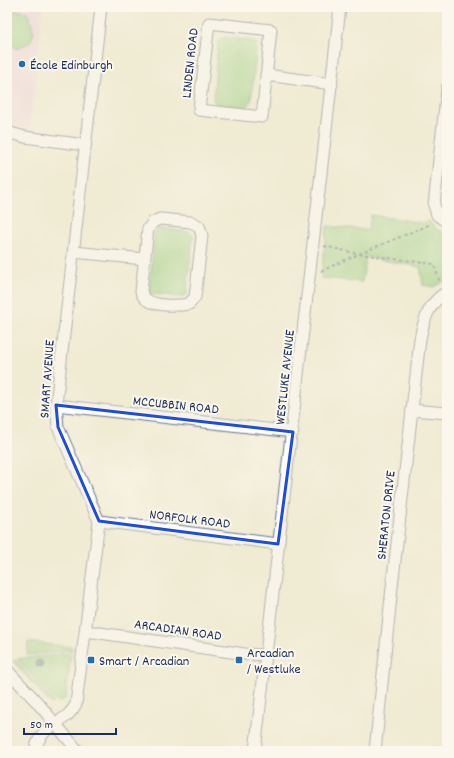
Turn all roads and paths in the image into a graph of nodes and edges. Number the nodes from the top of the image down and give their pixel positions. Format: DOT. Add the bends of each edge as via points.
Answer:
graph roads {
  1 [pos="101,7"];
  2 [pos="340,7"];
  3 [pos="266,75"];
  4 [pos="332,84"];
  5 [pos="447,88"];
  6 [pos="7,132"];
  7 [pos="85,145"];
  8 [pos="443,220"];
  9 [pos="313,245"];
  10 [pos="74,252"];
  11 [pos="359,254"];
  12 [pos="144,259"];
  13 [pos="310,278"];
  14 [pos="446,292"];
  15 [pos="56,405"];
  16 [pos="412,410"];
  17 [pos="447,413"];
  18 [pos="293,432"];
  19 [pos="99,521"];
  20 [pos="278,544"];
  21 [pos="86,631"];
  22 [pos="266,655"];
  23 [pos="7,670"];
  24 [pos="55,723"];
  25 [pos="61,749"];
  26 [pos="35,751"];
  27 [pos="54,751"];
  28 [pos="78,751"];
  29 [pos="255,751"];
  30 [pos="376,751"];
  1 -- 7 [label="street, SMART AVENUE"];
  2 -- 4 [label="street, WESTLUKE AVENUE"];
  3 -- 3 [label="street, LINDEN ROAD" via="271,30 209,23 199,110 262,117"];
  3 -- 4 [label="street"];
  4 -- 9 [label="street, WESTLUKE AVENUE"];
  5 -- 8 [label="street" via="434,205 437,216"];
  6 -- 7 [label="street"];
  7 -- 10 [label="street, SMART AVENUE"];
  8 -- 11 [label="path"];
  9 -- 11 [label="path"];
  9 -- 13 [label="street, WESTLUKE AVENUE"];
  10 -- 12 [label="street"];
  10 -- 15 [label="street, SMART AVENUE"];
  11 -- 13 [label="path"];
  11 -- 14 [label="path" via="434,264"];
  12 -- 12 [label="street" via="141,291 144,298 153,303 179,306 189,304 195,297 202,236 199,226 190,222 160,219 153,222 148,229"];
  13 -- 18 [label="street, WESTLUKE AVENUE"];
  14 -- 16 [label="street, SHERATON DRIVE" via="429,308 423,322"];
  15 -- 18 [label="street, MCCUBBIN ROAD"];
  15 -- 19 [label="street, SMART AVENUE" via="58,427"];
  16 -- 17 [label="street"];
  16 -- 30 [label="street, SHERATON DRIVE"];
  18 -- 20 [label="street, WESTLUKE AVENUE"];
  19 -- 20 [label="street, NORFOLK ROAD"];
  19 -- 21 [label="street"];
  20 -- 22 [label="street, WESTLUKE AVENUE"];
  21 -- 22 [label="street, ARCADIAN ROAD"];
  21 -- 24 [label="street" via="76,704"];
  22 -- 29 [label="street, WESTLUKE AVENUE"];
  23 -- 24 [label="street"];
  24 -- 26 [label="street" via="43,733"];
  24 -- 28 [label="street"];
  25 -- 27 [label="path"];
}
